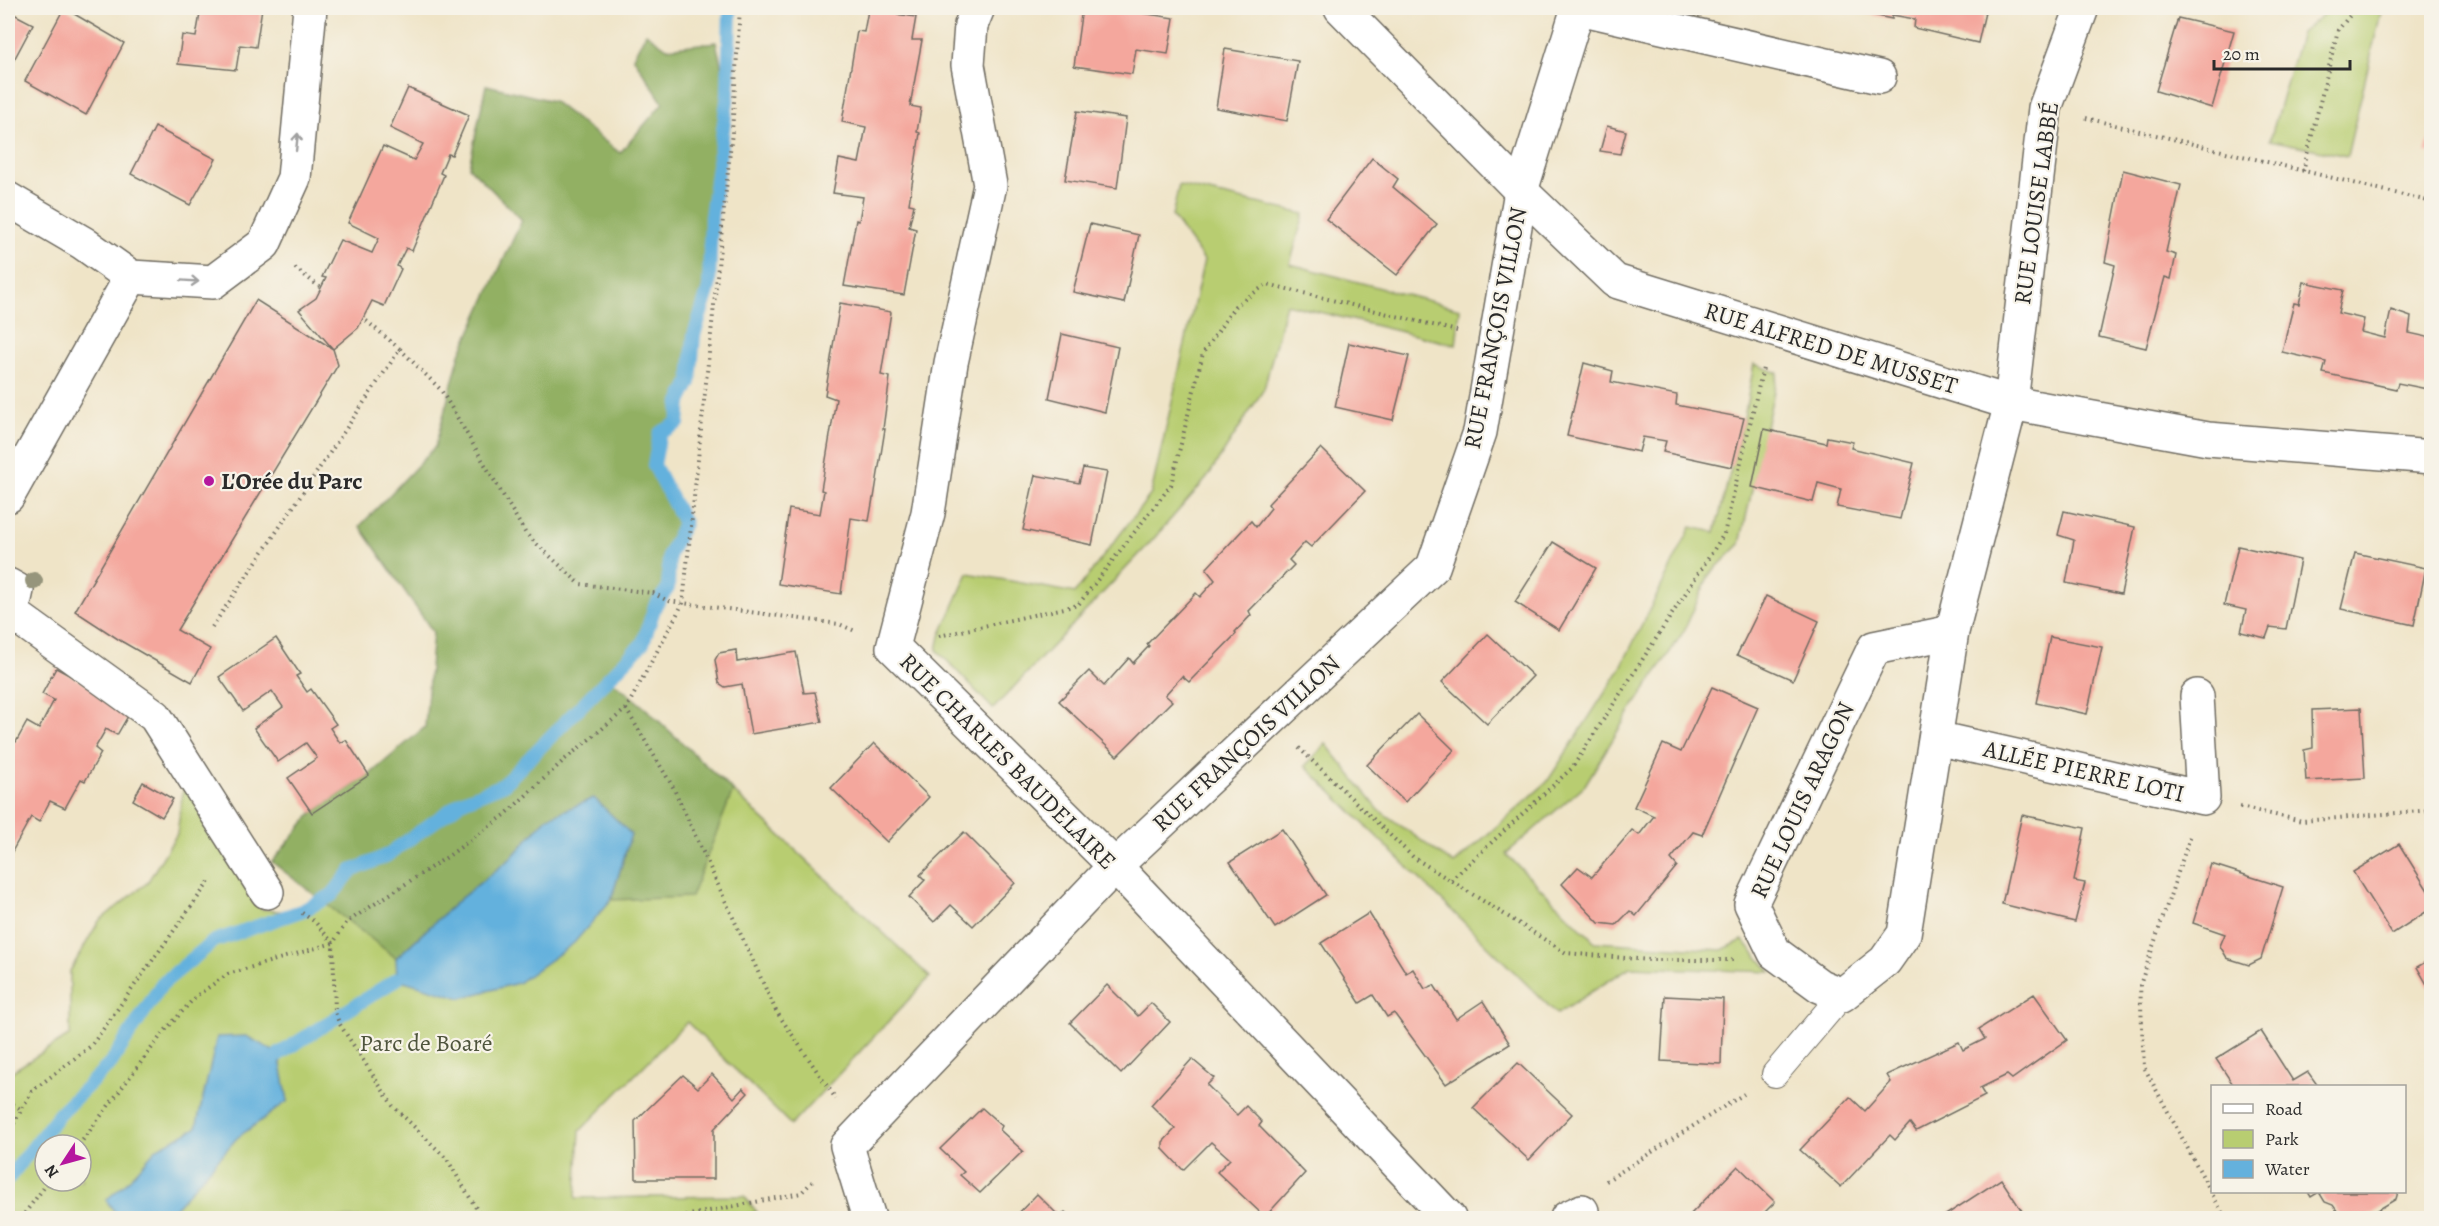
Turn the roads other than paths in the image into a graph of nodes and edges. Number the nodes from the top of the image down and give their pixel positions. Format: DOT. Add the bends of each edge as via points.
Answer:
graph roads {
  1 [pos="310,8"];
  2 [pos="978,8"];
  3 [pos="1341,8"];
  4 [pos="1579,8"];
  5 [pos="2082,8"];
  6 [pos="1879,77"];
  7 [pos="1521,191"];
  8 [pos="8,199"];
  9 [pos="131,277"];
  10 [pos="2011,403"];
  11 [pos="2432,457"];
  12 [pos="8,496"];
  13 [pos="9,606"];
  14 [pos="1952,632"];
  15 [pos="2197,696"];
  16 [pos="1936,738"];
  17 [pos="1115,866"];
  18 [pos="267,892"];
  19 [pos="1842,995"];
  20 [pos="1775,1074"];
  21 [pos="869,1218"];
  22 [pos="1449,1218"];
  9 -- 1 [label="street, one-way" via="213,282 264,244 294,178"];
  2 -- 17 [label="street, RUE CHARLES BAUDELAIRE" via="971,24 968,65 990,185 951,363 928,513 893,647"];
  3 -- 7 [label="street, RUE ALFRED DE MUSSET"];
  4 -- 6 [label="street"];
  4 -- 7 [label="street, RUE FRANÇOIS VILLON"];
  5 -- 10 [label="street, RUE LOUISE LABBÉ" via="2045,108"];
  7 -- 10 [label="street, RUE ALFRED DE MUSSET" via="1615,281"];
  7 -- 17 [label="street, RUE FRANÇOIS VILLON" via="1480,432 1433,567"];
  8 -- 9 [label="street" via="84,243"];
  9 -- 12 [label="street"];
  10 -- 11 [label="street, RUE ALFRED DE MUSSET" via="2208,439"];
  10 -- 14 [label="street"];
  13 -- 18 [label="street" via="155,716"];
  14 -- 16 [label="street"];
  14 -- 19 [label="street, RUE LOUIS ARAGON" via="1874,648 1751,904 1774,953 1821,986"];
  15 -- 16 [label="street, ALLÉE PIERRE LOTI" via="2204,798"];
  16 -- 19 [label="street" via="1904,934 1885,961"];
  17 -- 21 [label="street, RUE FRANÇOIS VILLON" via="853,1139"];
  17 -- 22 [label="street, RUE CHARLES BAUDELAIRE"];
  19 -- 20 [label="lane"];
}
